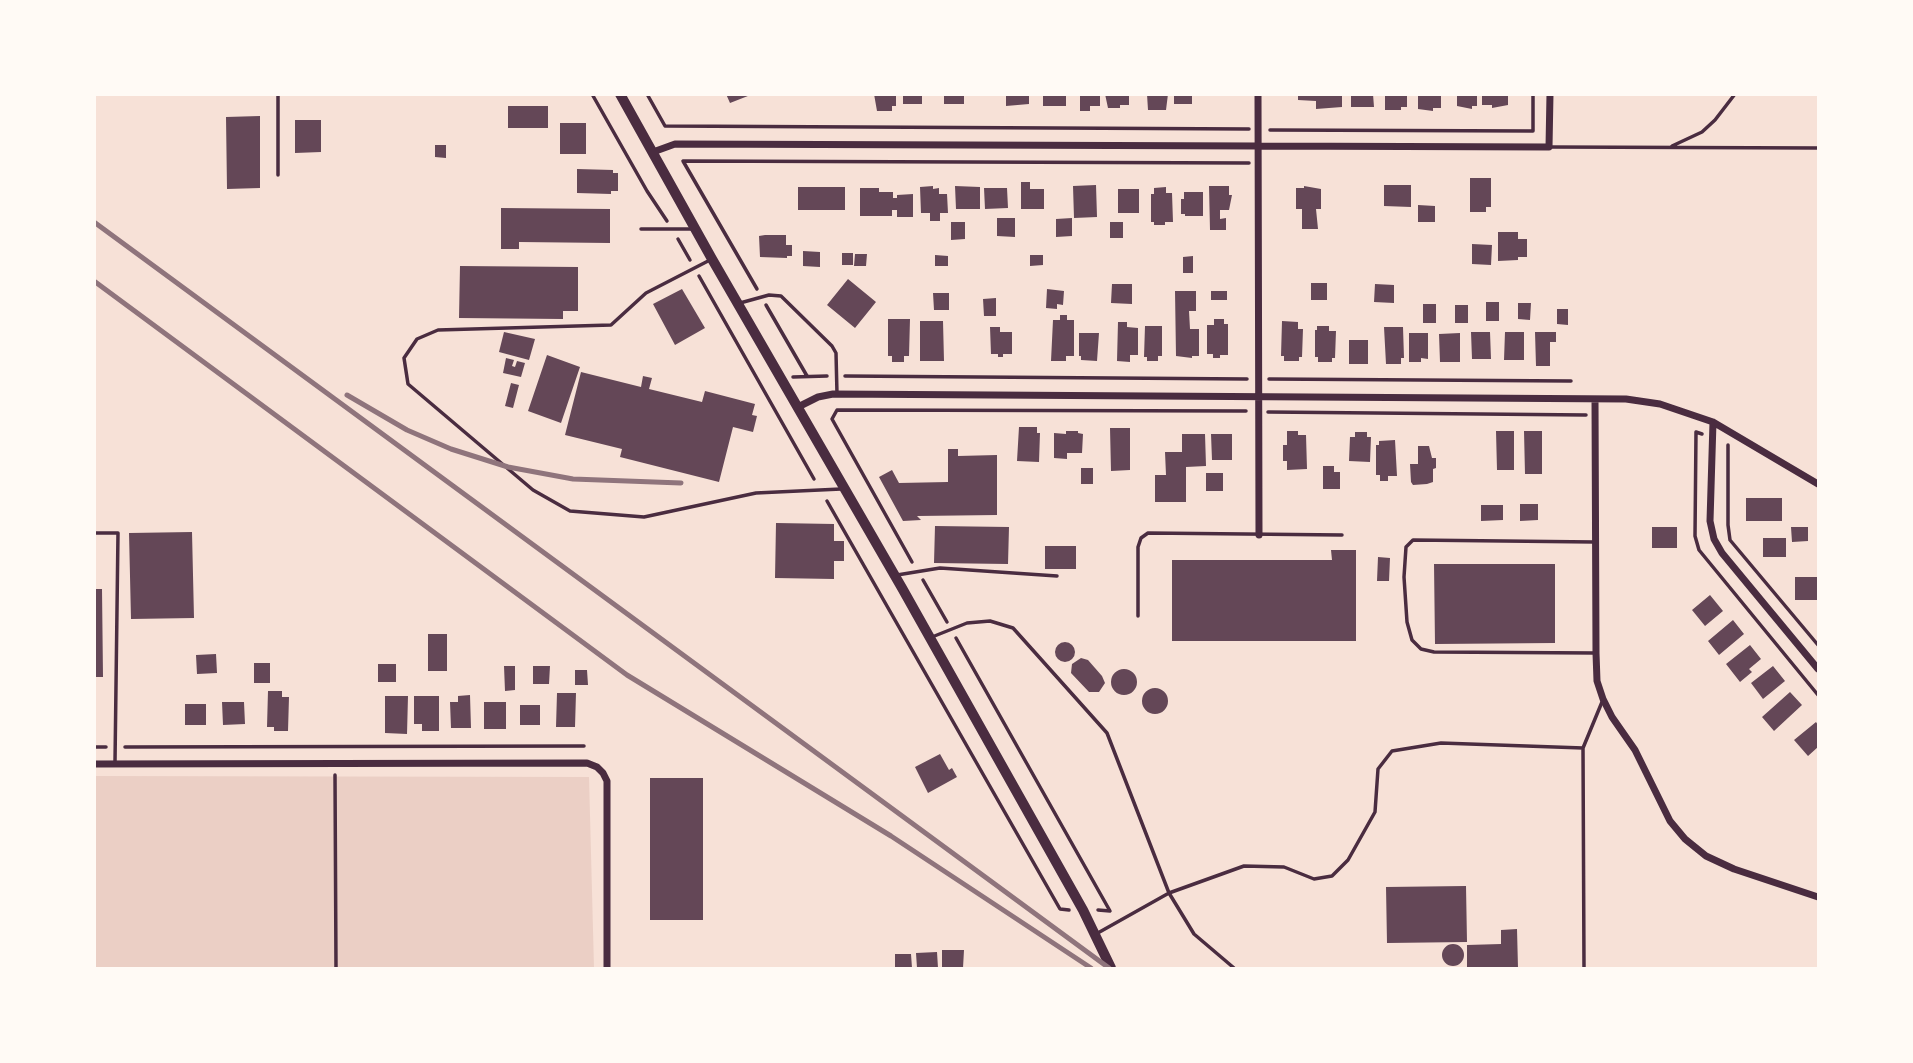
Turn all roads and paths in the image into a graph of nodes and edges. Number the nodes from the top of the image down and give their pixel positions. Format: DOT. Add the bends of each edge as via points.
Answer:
graph roads {
  1 [pos="278,94"];
  2 [pos="592,94"];
  3 [pos="620,94"];
  4 [pos="647,94"];
  5 [pos="1258,94"];
  6 [pos="1533,94"];
  7 [pos="1550,94"];
  8 [pos="1735,94"];
  9 [pos="1258,130"];
  10 [pos="1258,146"];
  11 [pos="1549,147"];
  12 [pos="1663,148"];
  13 [pos="1818,148"];
  14 [pos="653,152"];
  15 [pos="1258,163"];
  16 [pos="278,175"];
  17 [pos="641,229"];
  18 [pos="672,229"];
  19 [pos="696,229"];
  20 [pos="712,259"];
  21 [pos="694,268"];
  22 [pos="762,297"];
  23 [pos="738,303"];
  24 [pos="807,376"];
  25 [pos="836,376"];
  26 [pos="782,379"];
  27 [pos="1258,379"];
  28 [pos="1571,381"];
  29 [pos="759,384"];
  30 [pos="837,394"];
  31 [pos="1258,396"];
  32 [pos="1595,399"];
  33 [pos="798,407"];
  34 [pos="1258,411"];
  35 [pos="1595,415"];
  36 [pos="1713,422"];
  37 [pos="1818,484"];
  38 [pos="844,489"];
  39 [pos="820,490"];
  40 [pos="94,533"];
  41 [pos="1259,535"];
  42 [pos="1342,535"];
  43 [pos="1596,542"];
  44 [pos="917,570"];
  45 [pos="895,576"];
  46 [pos="1057,576"];
  47 [pos="1138,616"];
  48 [pos="951,629"];
  49 [pos="930,637"];
  50 [pos="1596,653"];
  51 [pos="1818,669"];
  52 [pos="1604,699"];
  53 [pos="584,746"];
  54 [pos="94,747"];
  55 [pos="115,747"];
  56 [pos="318,747"];
  57 [pos="1583,748"];
  58 [pos="94,764"];
  59 [pos="115,764"];
  60 [pos="335,764"];
  61 [pos="1169,893"];
  62 [pos="1818,897"];
  63 [pos="1083,910"];
  64 [pos="1095,935"];
  65 [pos="336,968"];
  66 [pos="607,968"];
  67 [pos="1111,968"];
  68 [pos="1234,968"];
  69 [pos="1584,968"];
  1 -- 16 [label="lane"];
  2 -- 18 [label="path"];
  3 -- 14 [label="street"];
  4 -- 9 [label="path" via="665,126"];
  5 -- 9 [label="street"];
  6 -- 9 [label="path" via="1533,131"];
  7 -- 11 [label="street"];
  8 -- 12 [label="lane" via="1702,132"];
  9 -- 10 [label="street"];
  10 -- 11 [label="street"];
  10 -- 14 [label="street" via="675,144"];
  10 -- 15 [label="street"];
  11 -- 12 [label="lane"];
  12 -- 13 [label="lane"];
  14 -- 19 [label="street"];
  15 -- 22 [label="path" via="683,161"];
  15 -- 27 [label="street"];
  17 -- 18 [label="lane"];
  18 -- 19 [label="lane"];
  18 -- 21 [label="path"];
  19 -- 20 [label="street"];
  20 -- 21 [label="lane"];
  20 -- 23 [label="street"];
  21 -- 29 [label="path"];
  21 -- 39 [label="lane" via="646,293 611,326 438,330 417,338 404,358 408,384 533,490 570,511 644,517 756,493"];
  22 -- 23 [label="lane"];
  22 -- 24 [label="path"];
  22 -- 25 [label="lane" via="781,296 832,346"];
  23 -- 26 [label="street"];
  24 -- 25 [label="path"];
  24 -- 26 [label="path"];
  25 -- 27 [label="path"];
  25 -- 30 [label="lane"];
  26 -- 29 [label="path"];
  26 -- 33 [label="street"];
  27 -- 28 [label="path"];
  27 -- 31 [label="street"];
  29 -- 39 [label="path"];
  30 -- 31 [label="street"];
  30 -- 33 [label="street"];
  31 -- 32 [label="street"];
  31 -- 34 [label="street"];
  32 -- 35 [label="street"];
  32 -- 36 [label="street" via="1660,404"];
  33 -- 38 [label="street"];
  34 -- 35 [label="path"];
  34 -- 41 [label="street"];
  34 -- 44 [label="path" via="837,410 832,419"];
  35 -- 43 [label="street"];
  36 -- 37 [label="street"];
  36 -- 51 [label="street" via="1710,521 1714,538"];
  38 -- 39 [label="lane"];
  38 -- 45 [label="street"];
  39 -- 63 [label="path" via="1060,909"];
  40 -- 55 [label="lane" via="118,533"];
  41 -- 42 [label="lane"];
  41 -- 47 [label="lane" via="1148,533 1138,547"];
  43 -- 50 [label="street"];
  43 -- 50 [label="lane" via="1413,540 1406,547 1404,577 1407,622 1420,649"];
  44 -- 45 [label="lane"];
  44 -- 46 [label="lane"];
  44 -- 48 [label="path"];
  45 -- 49 [label="street"];
  48 -- 49 [label="lane"];
  48 -- 61 [label="lane" via="990,621 1013,628 1107,733"];
  48 -- 63 [label="path" via="1110,911"];
  49 -- 63 [label="street"];
  50 -- 52 [label="street" via="1597,681"];
  52 -- 57 [label="lane"];
  52 -- 62 [label="street" via="1670,821 1685,839 1706,856 1734,869"];
  53 -- 56 [label="path"];
  54 -- 55 [label="path"];
  55 -- 56 [label="path"];
  55 -- 59 [label="lane"];
  56 -- 60 [label="path"];
  57 -- 61 [label="lane" via="1441,743 1392,751 1378,769 1375,811 1348,860 1332,876 1314,879 1284,867 1244,866"];
  57 -- 69 [label="lane"];
  58 -- 59 [label="street"];
  59 -- 60 [label="street"];
  60 -- 65 [label="path"];
  60 -- 66 [label="street" via="586,763 597,767 607,781"];
  61 -- 64 [label="lane"];
  61 -- 68 [label="lane" via="1194,934"];
  63 -- 64 [label="street"];
  64 -- 67 [label="street"];
}
